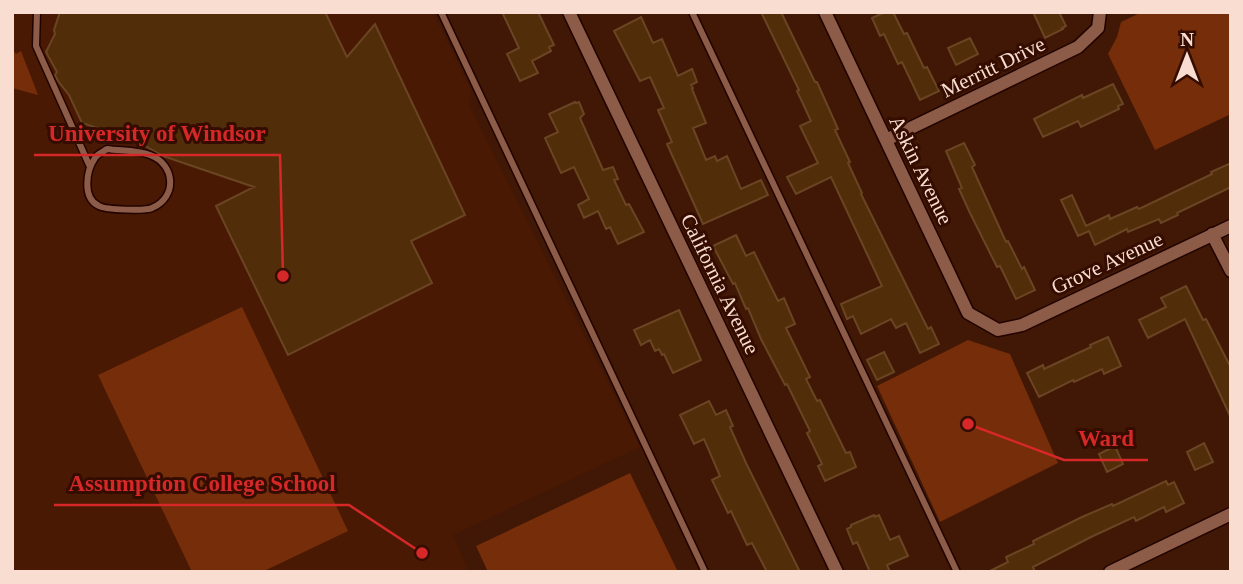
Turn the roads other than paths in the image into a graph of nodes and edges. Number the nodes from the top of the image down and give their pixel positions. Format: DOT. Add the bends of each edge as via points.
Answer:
graph roads {
  1 [pos="441,12"];
  2 [pos="569,12"];
  3 [pos="692,12"];
  4 [pos="825,12"];
  5 [pos="1100,12"];
  6 [pos="38,13"];
  7 [pos="886,140"];
  8 [pos="90,167"];
  9 [pos="1231,226"];
  10 [pos="1213,234"];
  11 [pos="1231,271"];
  12 [pos="998,330"];
  13 [pos="1231,513"];
  14 [pos="705,572"];
  15 [pos="837,572"];
  16 [pos="957,572"];
  17 [pos="1110,572"];
  1 -- 14 [label="lane"];
  2 -- 15 [label="street, California Avenue"];
  3 -- 16 [label="lane"];
  4 -- 7 [label="street, Askin Avenue"];
  5 -- 7 [label="street, Merritt Drive" via="1098,28 1078,47"];
  6 -- 8 [label="lane" via="36,46"];
  7 -- 12 [label="street, Askin Avenue" via="968,313"];
  8 -- 8 [label="lane" via="107,149 149,154 162,162 170,177 170,190 160,204 146,211 99,206 86,185"];
  9 -- 10 [label="street, Grove Avenue"];
  10 -- 11 [label="street"];
  10 -- 12 [label="street, Grove Avenue" via="1023,325"];
  13 -- 17 [label="street"];
}
